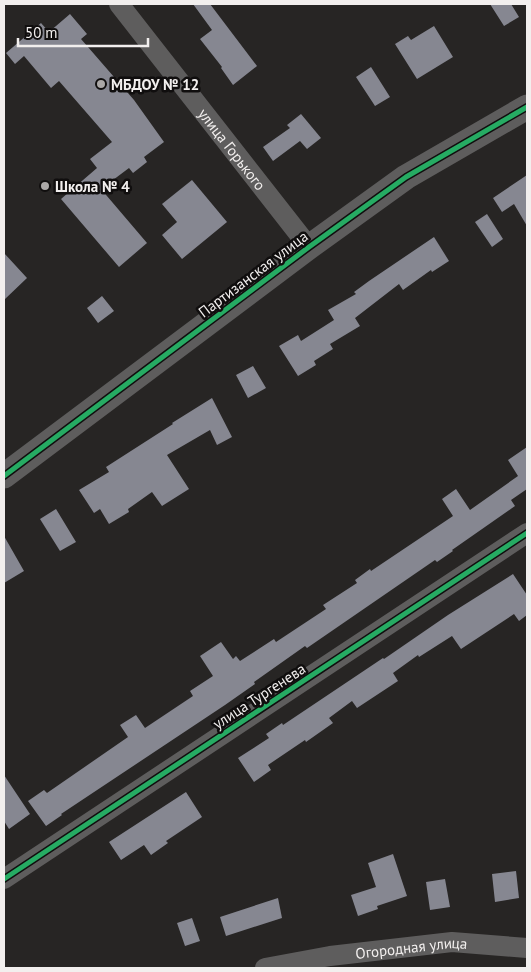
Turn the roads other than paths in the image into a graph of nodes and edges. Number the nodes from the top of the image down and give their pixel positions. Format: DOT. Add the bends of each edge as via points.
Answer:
graph roads {
  1 [pos="120,4"];
  2 [pos="527,107"];
  3 [pos="308,247"];
  4 [pos="4,476"];
  5 [pos="527,533"];
  6 [pos="4,879"];
  7 [pos="527,948"];
  8 [pos="265,968"];
  1 -- 3 [label="street, улица Горького"];
  2 -- 3 [label="street, Партизанская улица" via="406,176"];
  3 -- 4 [label="street, Партизанская улица"];
  5 -- 6 [label="street, улица Тургенева"];
  7 -- 8 [label="street, Огородная улица" via="452,942 330,956"];
}
